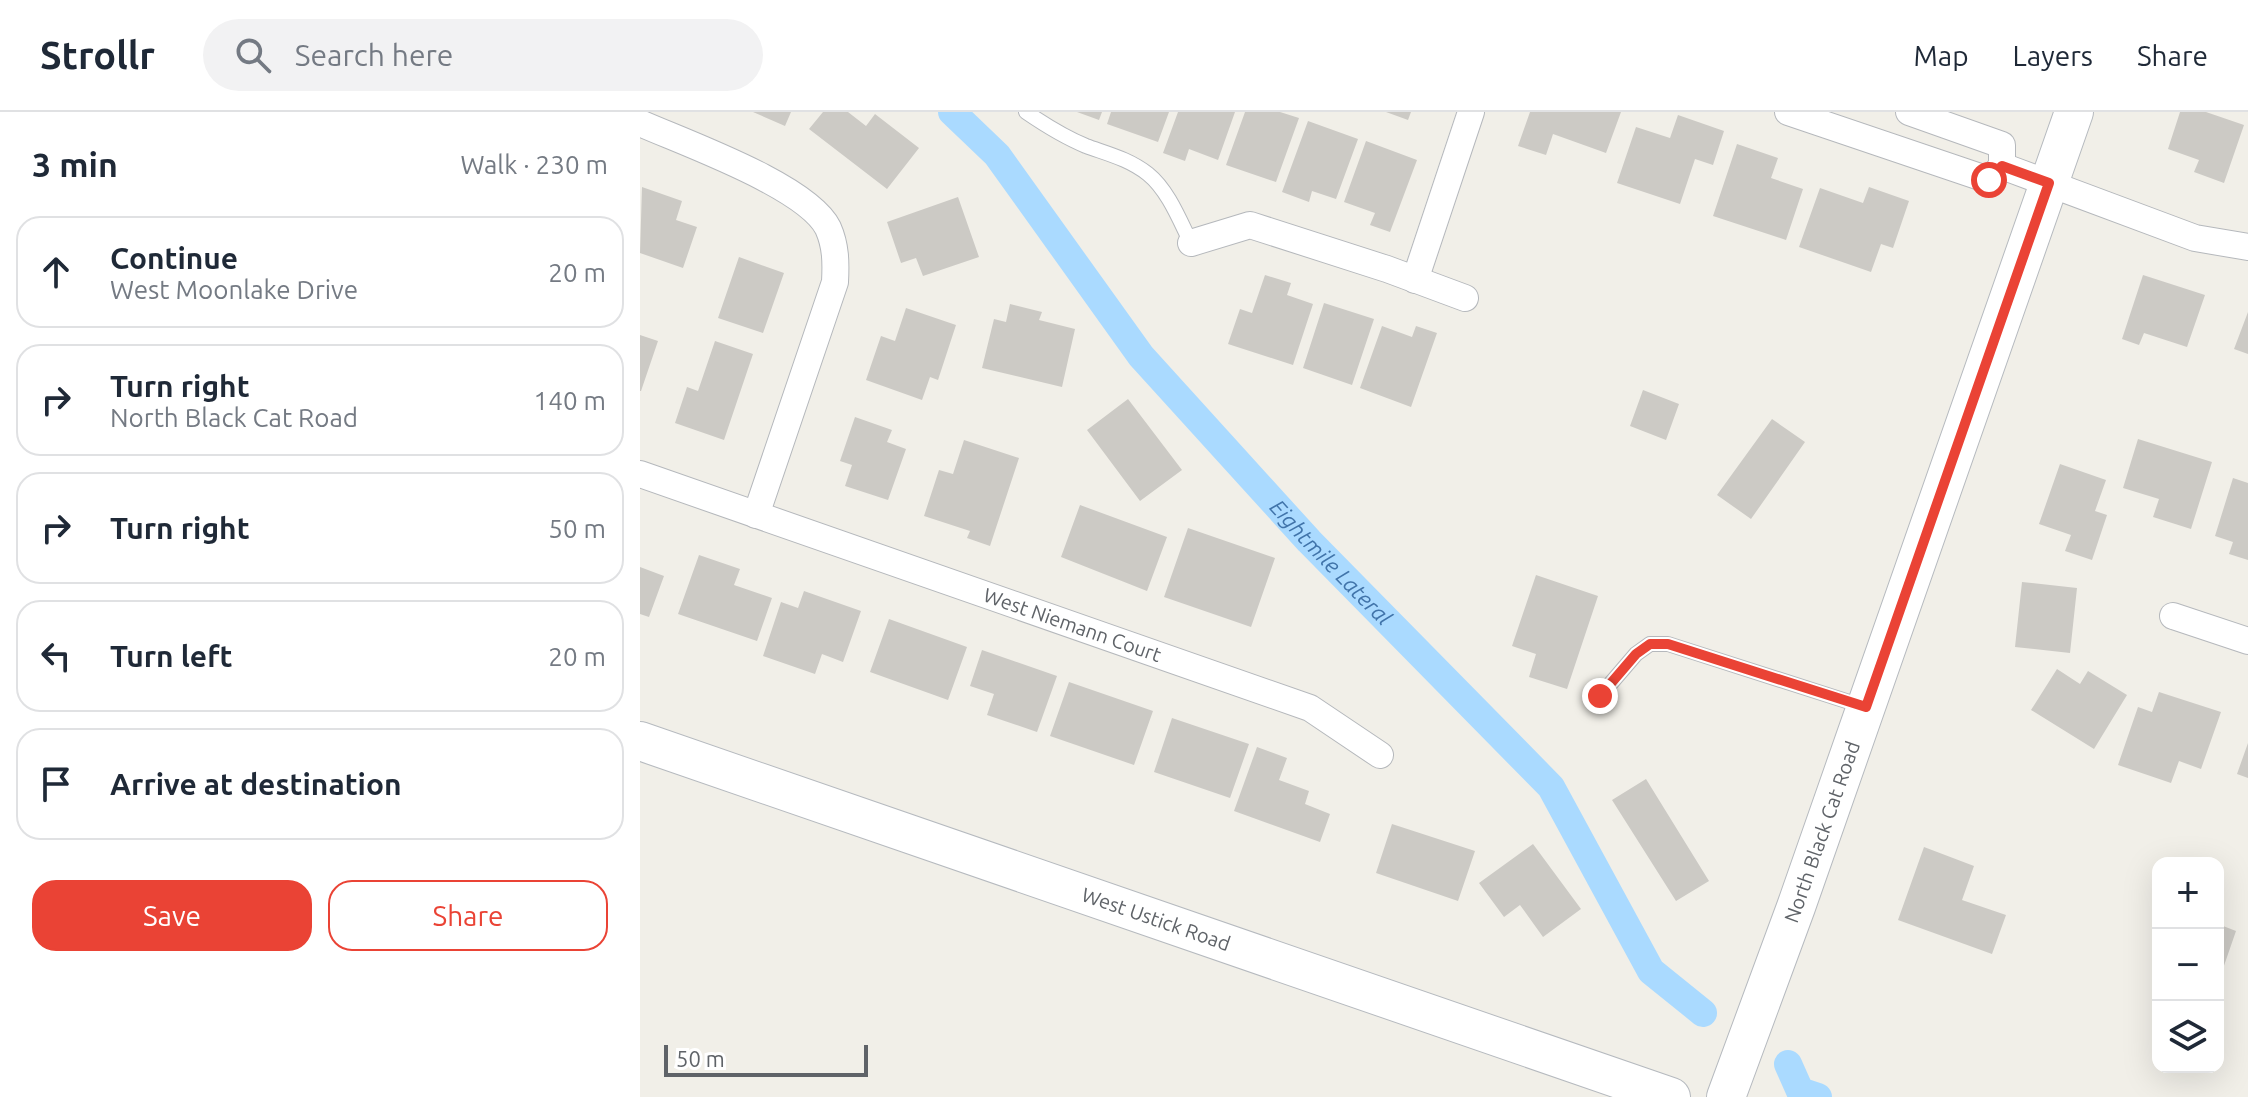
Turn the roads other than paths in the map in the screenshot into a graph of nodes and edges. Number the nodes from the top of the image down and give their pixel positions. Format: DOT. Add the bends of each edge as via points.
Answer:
graph roads {
  1 [pos="1026,112"];
  2 [pos="1471,112"];
  3 [pos="1788,112"];
  4 [pos="1909,112"];
  5 [pos="2074,112"];
  6 [pos="640,123"];
  7 [pos="2002,166"];
  8 [pos="2049,183"];
  9 [pos="1191,243"];
  10 [pos="2248,247"];
  11 [pos="1415,280"];
  12 [pos="1465,298"];
  13 [pos="640,474"];
  14 [pos="756,515"];
  15 [pos="2173,616"];
  16 [pos="2248,641"];
  17 [pos="1600,696"];
  18 [pos="1866,707"];
  19 [pos="640,741"];
  20 [pos="1380,755"];
  21 [pos="1671,1097"];
  22 [pos="1726,1097"];
  1 -- 9 [label="lane" via="1051,130 1122,157 1150,176"];
  2 -- 11 [label="street"];
  3 -- 7 [label="street" via="1989,180"];
  4 -- 7 [label="street" via="2002,145"];
  5 -- 8 [label="main road, North Black Cat Road"];
  6 -- 14 [label="street" via="788,189 810,204 827,226 836,252 835,282"];
  7 -- 8 [label="street"];
  8 -- 10 [label="street" via="2195,238"];
  8 -- 18 [label="main road, North Black Cat Road"];
  9 -- 11 [label="street" via="1250,225"];
  11 -- 12 [label="street"];
  13 -- 14 [label="street, West Niemann Court"];
  14 -- 20 [label="street, West Niemann Court" via="1310,708"];
  15 -- 16 [label="street"];
  17 -- 18 [label="lane" via="1636,654 1650,644 1668,644"];
  18 -- 22 [label="main road, North Black Cat Road"];
  19 -- 21 [label="main road, West Ustick Road"];
}
